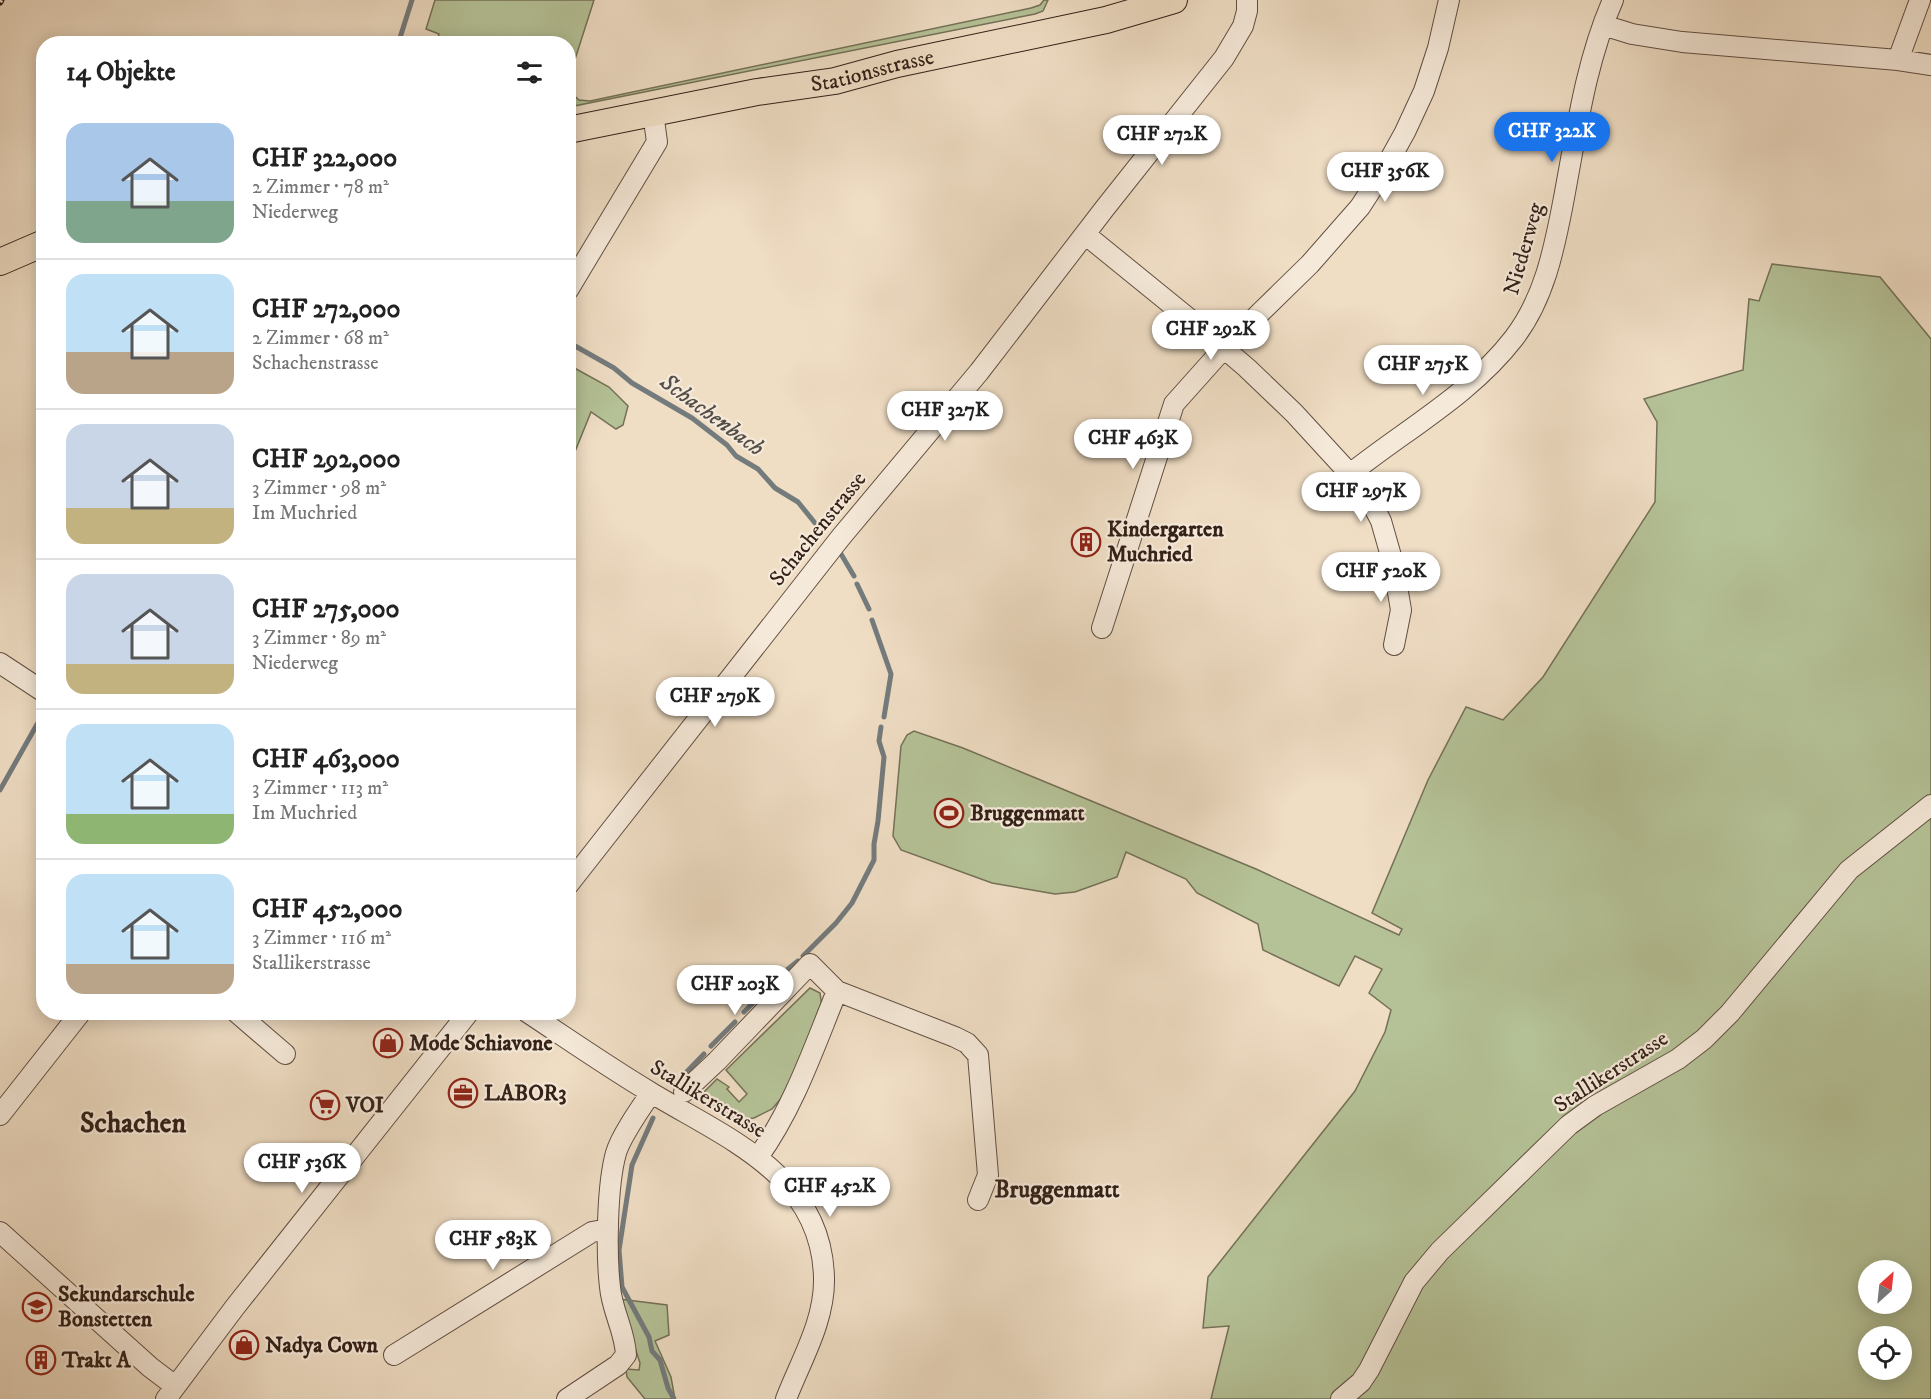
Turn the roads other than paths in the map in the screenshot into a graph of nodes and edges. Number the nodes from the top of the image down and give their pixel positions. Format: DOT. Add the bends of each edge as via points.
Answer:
graph roads {
  1 [pos="1174,0"];
  2 [pos="1246,0"];
  3 [pos="1449,0"];
  4 [pos="1613,0"];
  5 [pos="1920,0"];
  6 [pos="1603,25"];
  7 [pos="1898,60"];
  8 [pos="1931,65"];
  9 [pos="656,112"];
  10 [pos="576,128"];
  11 [pos="1086,235"];
  12 [pos="36,246"];
  13 [pos="0,262"];
  14 [pos="576,277"];
  15 [pos="1224,348"];
  16 [pos="1350,474"];
  17 [pos="1102,628"];
  18 [pos="1394,645"];
  19 [pos="0,663"];
  20 [pos="36,687"];
  21 [pos="1931,805"];
  22 [pos="576,875"];
  23 [pos="837,991"];
  24 [pos="75,1020"];
  25 [pos="245,1020"];
  26 [pos="463,1020"];
  27 [pos="539,1020"];
  28 [pos="285,1054"];
  29 [pos="684,1092"];
  30 [pos="651,1093"];
  31 [pos="0,1115"];
  32 [pos="758,1157"];
  33 [pos="978,1200"];
  34 [pos="608,1229"];
  35 [pos="0,1232"];
  36 [pos="394,1355"];
  37 [pos="171,1392"];
  38 [pos="567,1399"];
  39 [pos="786,1399"];
  40 [pos="1341,1399"];
  1 -- 9 [label="main road, Stationsstrasse" via="1106,20 897,64 827,83"];
  2 -- 11 [label="street, Schachenstrasse" via="1243,26 1224,58"];
  3 -- 15 [label="street" via="1424,91 1384,171 1336,237"];
  4 -- 6 [label="street, Niederweg"];
  5 -- 7 [label="street"];
  6 -- 7 [label="street" via="1682,42"];
  6 -- 16 [label="street, Niederweg" via="1592,59 1557,235 1533,310 1490,367"];
  7 -- 8 [label="street"];
  9 -- 10 [label="main road, Stationsstrasse"];
  9 -- 14 [label="street" via="657,142"];
  11 -- 15 [label="street"];
  11 -- 22 [label="street, Schachenstrasse"];
  12 -- 13 [label="main road"];
  15 -- 16 [label="street" via="1294,413"];
  15 -- 17 [label="street" via="1174,404"];
  16 -- 18 [label="street" via="1368,496 1391,551 1401,610"];
  19 -- 20 [label="street"];
  21 -- 40 [label="street, Stallikerstrasse" via="1849,870 1704,1040 1569,1125 1440,1251 1413,1282 1365,1376"];
  23 -- 29 [label="street" via="810,964"];
  23 -- 32 [label="street" via="795,1093"];
  23 -- 33 [label="street" via="955,1037 978,1055 988,1175"];
  24 -- 31 [label="street"];
  25 -- 28 [label="street"];
  26 -- 37 [label="street"];
  27 -- 30 [label="street, Stallikerstrasse"];
  30 -- 32 [label="street, Stallikerstrasse"];
  30 -- 34 [label="street" via="616,1150"];
  32 -- 39 [label="street, Stallikerstrasse" via="779,1174 811,1219 825,1279 815,1331"];
  34 -- 36 [label="street" via="592,1232"];
  34 -- 38 [label="street" via="610,1288 626,1355 618,1365"];
  35 -- 37 [label="street" via="150,1367"];
}
